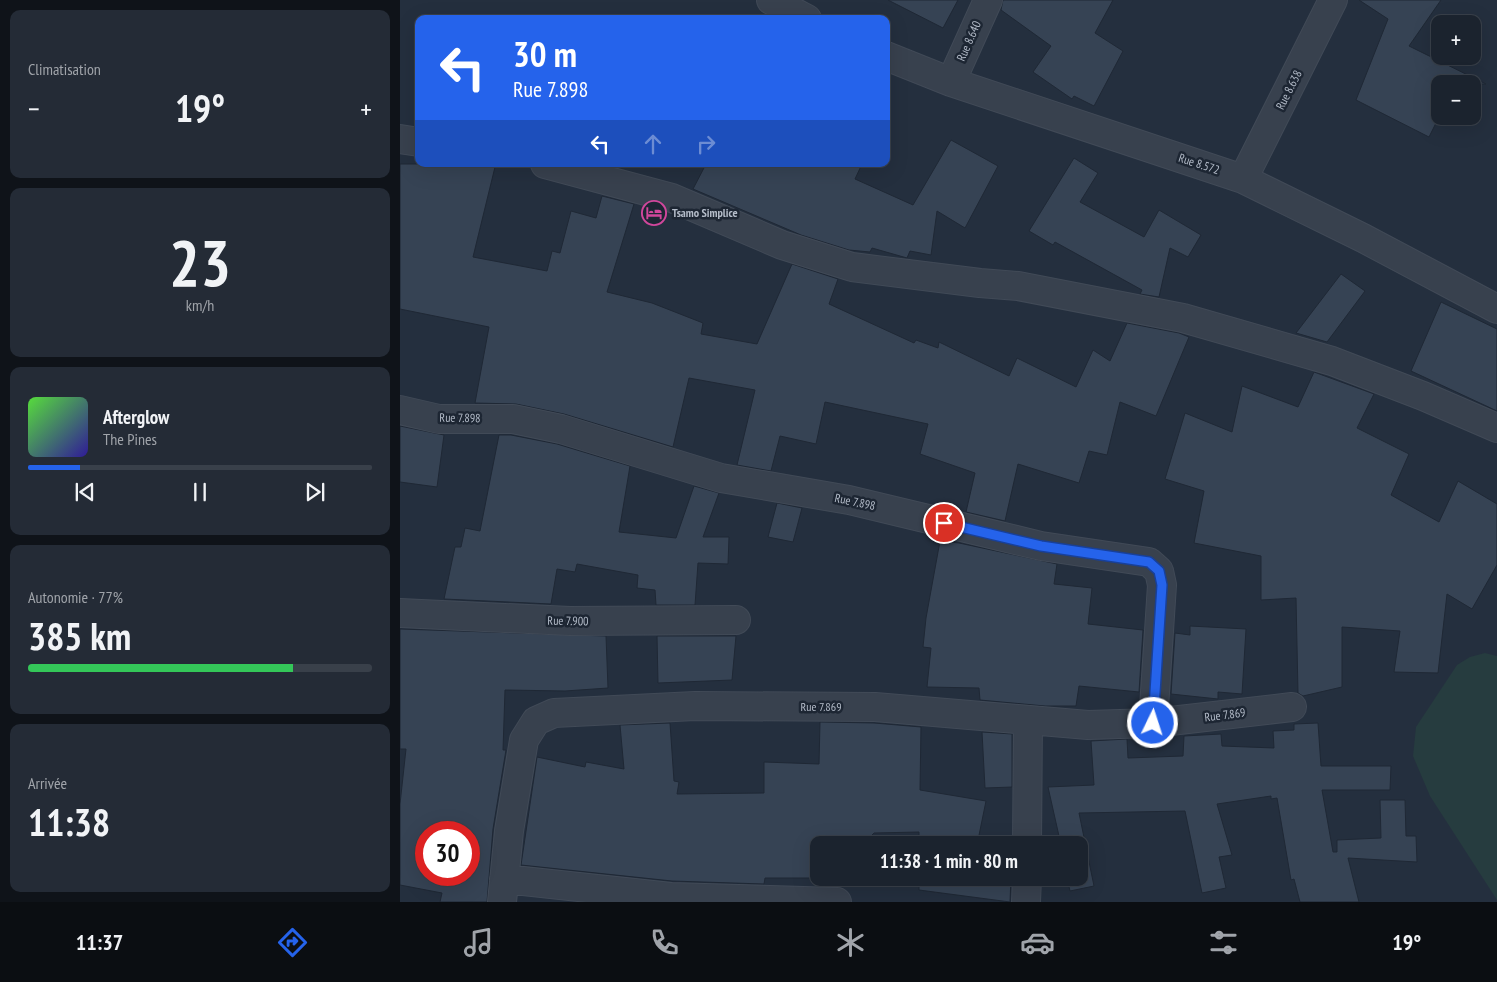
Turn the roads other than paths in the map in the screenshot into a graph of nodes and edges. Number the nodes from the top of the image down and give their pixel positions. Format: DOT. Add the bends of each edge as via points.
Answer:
graph roads {
  1 [pos="771,0"];
  2 [pos="988,0"];
  3 [pos="1333,0"];
  4 [pos="799,15"];
  5 [pos="890,58"];
  6 [pos="952,82"];
  7 [pos="400,139"];
  8 [pos="415,141"];
  9 [pos="556,167"];
  10 [pos="1243,179"];
  11 [pos="1497,308"];
  12 [pos="400,410"];
  13 [pos="1497,428"];
  14 [pos="400,613"];
  15 [pos="736,620"];
  16 [pos="1292,707"];
  17 [pos="1028,720"];
  18 [pos="1153,723"];
  19 [pos="1027,836"];
  20 [pos="1027,886"];
  21 [pos="503,891"];
  22 [pos="837,902"];
  23 [pos="1026,902"];
  1 -- 4 [label="street"];
  2 -- 6 [label="street, Rue 8.640"];
  3 -- 10 [label="street, Rue 8.638"];
  5 -- 6 [label="street, Rue 8.572"];
  6 -- 10 [label="street, Rue 8.572"];
  7 -- 8 [label="street"];
  9 -- 13 [label="street" via="672,198 782,245 852,267 1018,286 1183,318 1332,361"];
  10 -- 11 [label="street, Rue 8.572"];
  12 -- 18 [label="street, Rue 7.898" via="439,419 513,419 560,429 721,478 849,500 1041,546 1149,562 1159,571 1162,585"];
  14 -- 15 [label="street, Rue 7.900" via="570,621"];
  16 -- 18 [label="street, Rue 7.869"];
  17 -- 18 [label="street, Rue 7.869" via="1088,725"];
  17 -- 19 [label="street"];
  17 -- 21 [label="street, Rue 7.869" via="875,707 695,706 554,713 536,721 524,740"];
  20 -- 23 [label="street"];
  21 -- 22 [label="street"];
}
